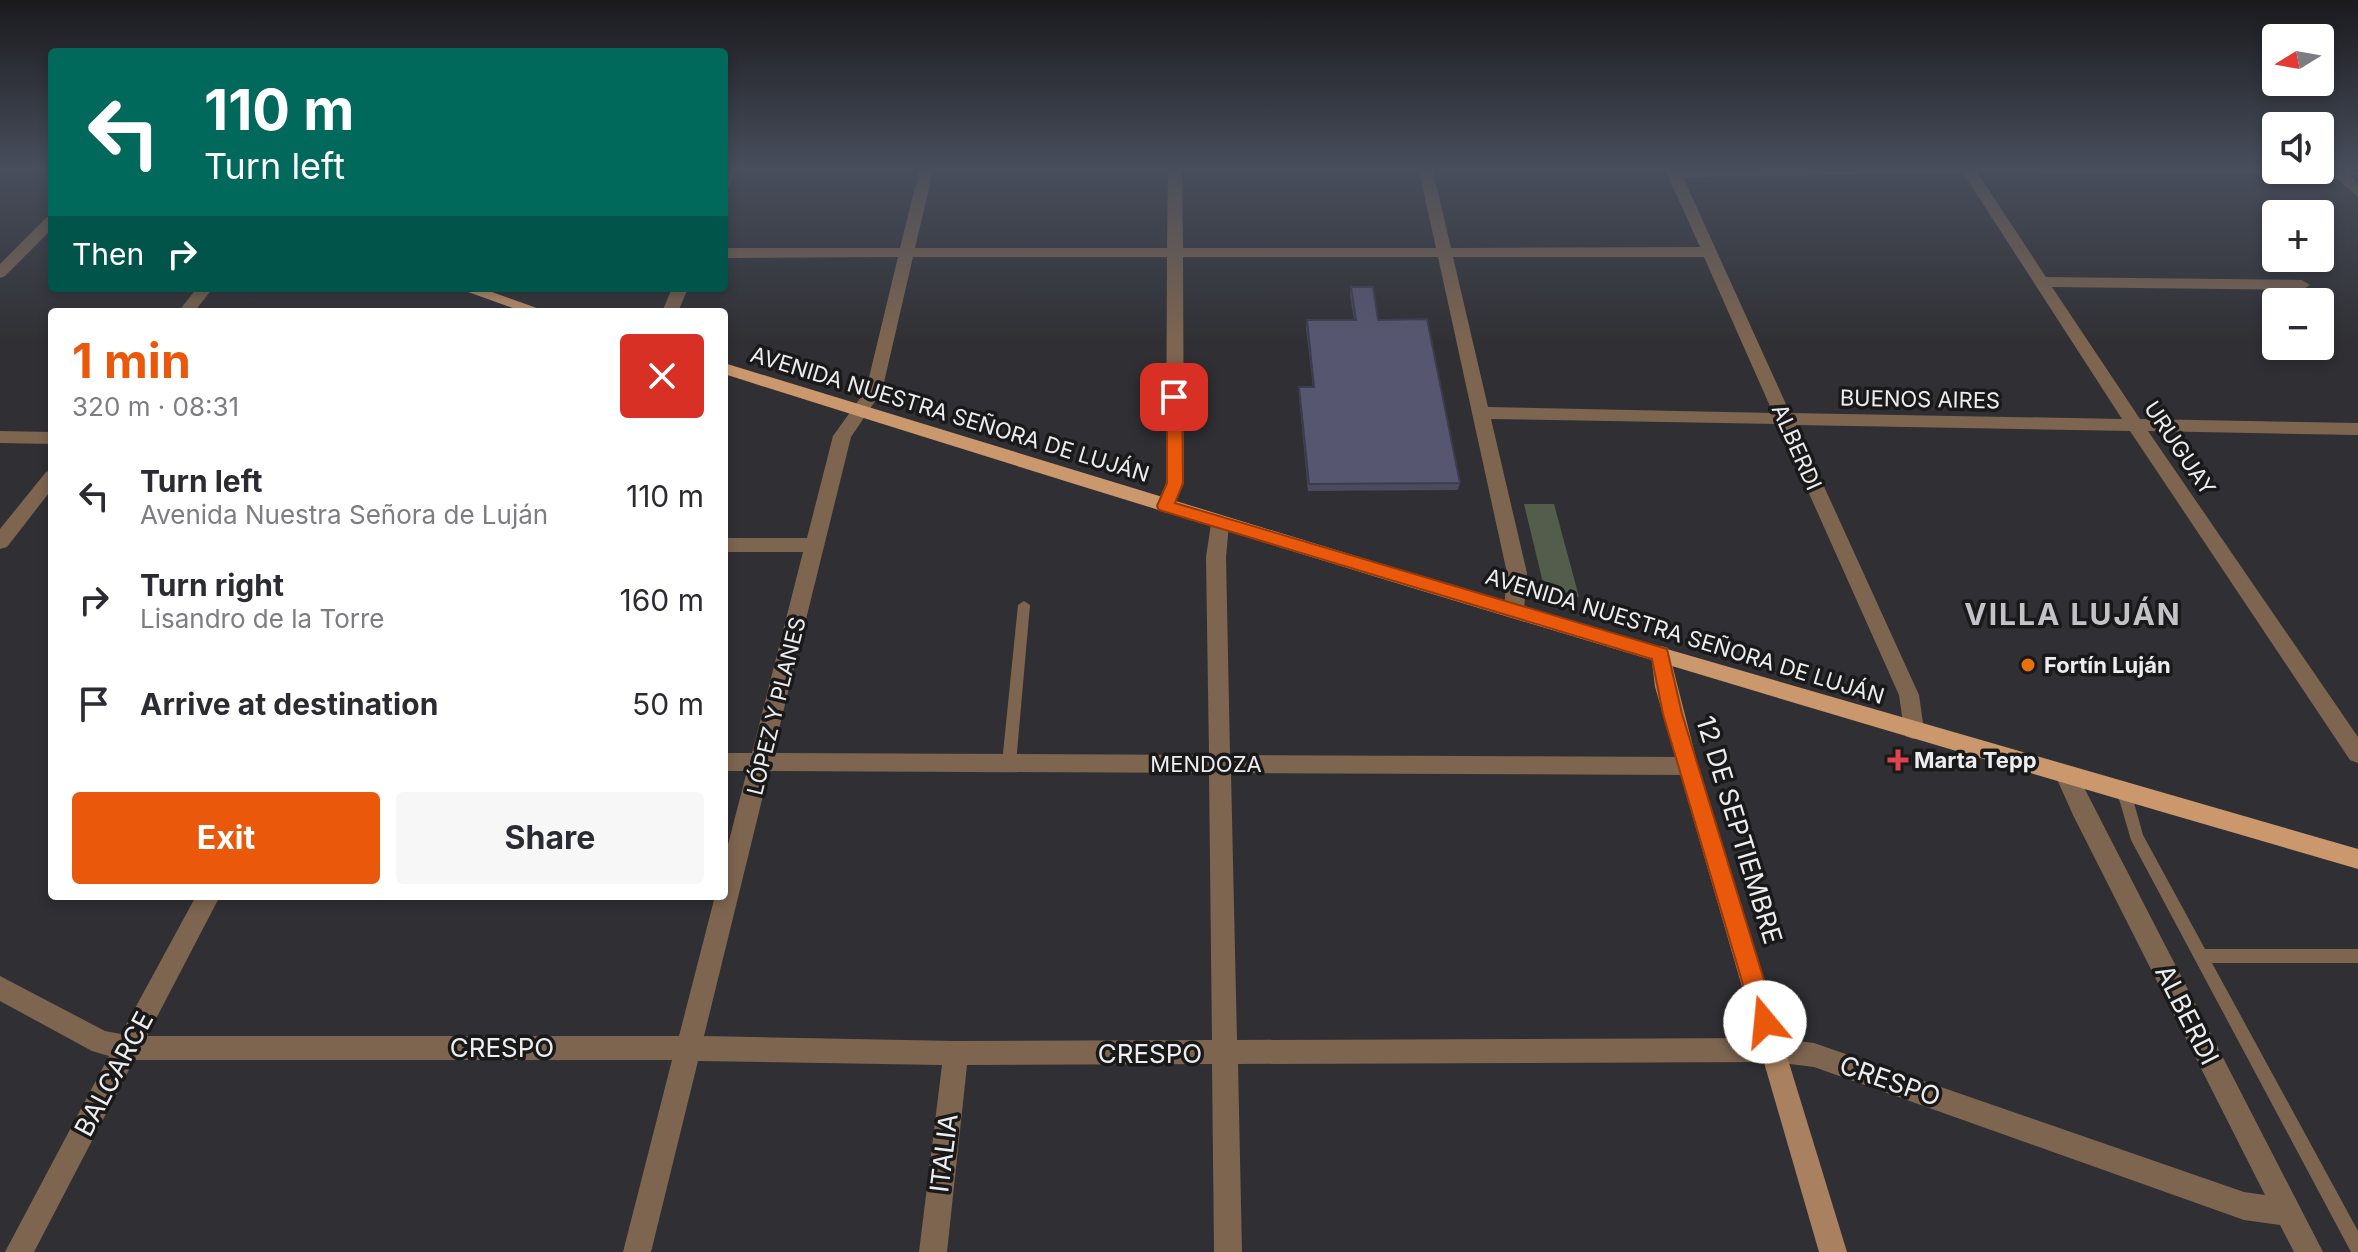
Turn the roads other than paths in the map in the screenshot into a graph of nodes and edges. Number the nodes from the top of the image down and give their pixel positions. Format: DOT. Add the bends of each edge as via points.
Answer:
graph roads {
  1 [pos="47,225"];
  2 [pos="914,225"];
  3 [pos="1174,225"];
  4 [pos="1438,225"];
  5 [pos="1696,225"];
  6 [pos="2004,225"];
  7 [pos="1444,251"];
  8 [pos="1708,252"];
  9 [pos="728,253"];
  10 [pos="1173,254"];
  11 [pos="907,255"];
  12 [pos="0,273"];
  13 [pos="2041,282"];
  14 [pos="2302,285"];
  15 [pos="202,292"];
  16 [pos="477,292"];
  17 [pos="189,308"];
  18 [pos="523,308"];
  19 [pos="728,369"];
  20 [pos="859,411"];
  21 [pos="1481,413"];
  22 [pos="1785,419"];
  23 [pos="2134,424"];
  24 [pos="2358,429"];
  25 [pos="0,437"];
  26 [pos="48,438"];
  27 [pos="48,481"];
  28 [pos="1165,506"];
  29 [pos="1220,524"];
  30 [pos="0,542"];
  31 [pos="728,545"];
  32 [pos="815,545"];
  33 [pos="1024,605"];
  34 [pos="1514,610"];
  35 [pos="1661,654"];
  36 [pos="1913,730"];
  37 [pos="2358,754"];
  38 [pos="728,762"];
  39 [pos="762,762"];
  40 [pos="1009,763"];
  41 [pos="1220,764"];
  42 [pos="1687,766"];
  43 [pos="2067,777"];
  44 [pos="2124,792"];
  45 [pos="2358,859"];
  46 [pos="728,895"];
  47 [pos="206,900"];
  48 [pos="727,900"];
  49 [pos="2200,956"];
  50 [pos="2358,956"];
  51 [pos="0,988"];
  52 [pos="128,1048"];
  53 [pos="689,1048"];
  54 [pos="1774,1050"];
  55 [pos="956,1053"];
  56 [pos="1224,1054"];
  57 [pos="2289,1212"];
  58 [pos="2358,1248"];
  59 [pos="19,1252"];
  60 [pos="637,1252"];
  61 [pos="933,1252"];
  62 [pos="1228,1252"];
  63 [pos="1833,1252"];
  64 [pos="2309,1252"];
  1 -- 12 [label="street"];
  2 -- 11 [label="street, LÓPEZ Y PLANES"];
  3 -- 10 [label="street"];
  4 -- 7 [label="street"];
  5 -- 8 [label="street, ALBERDI"];
  6 -- 13 [label="street, URUGUAY"];
  7 -- 8 [label="street"];
  7 -- 10 [label="street"];
  7 -- 21 [label="street"];
  8 -- 22 [label="street, ALBERDI"];
  9 -- 11 [label="street"];
  10 -- 11 [label="street"];
  10 -- 28 [label="street" via="1175,483"];
  11 -- 20 [label="street, LÓPEZ Y PLANES" via="874,391"];
  13 -- 14 [label="street"];
  13 -- 23 [label="street, URUGUAY"];
  15 -- 17 [label="street"];
  16 -- 18 [label="main road"];
  19 -- 20 [label="main road, AVENIDA NUESTRA SEÑORA DE LUJÁN"];
  20 -- 28 [label="main road, AVENIDA NUESTRA SEÑORA DE LUJÁN"];
  20 -- 32 [label="street, LÓPEZ Y PLANES" via="842,436"];
  21 -- 22 [label="street, BUENOS AIRES"];
  21 -- 34 [label="street" via="1517,573"];
  22 -- 23 [label="street, BUENOS AIRES"];
  22 -- 36 [label="street, ALBERDI" via="1909,695"];
  23 -- 24 [label="street, BUENOS AIRES"];
  23 -- 37 [label="street, URUGUAY"];
  25 -- 26 [label="street"];
  27 -- 30 [label="street"];
  28 -- 29 [label="main road, AVENIDA NUESTRA SEÑORA DE LUJÁN"];
  29 -- 34 [label="main road, AVENIDA NUESTRA SEÑORA DE LUJÁN"];
  29 -- 41 [label="street"];
  31 -- 32 [label="street"];
  32 -- 39 [label="street, LÓPEZ Y PLANES"];
  33 -- 40 [label="lane"];
  34 -- 35 [label="main road, AVENIDA NUESTRA SEÑORA DE LUJÁN"];
  35 -- 36 [label="main road, AVENIDA NUESTRA SEÑORA DE LUJÁN"];
  35 -- 42 [label="street, 12 DE SEPTIEMBRE"];
  36 -- 43 [label="main road, AVENIDA NUESTRA SEÑORA DE LUJÁN"];
  38 -- 39 [label="street, MENDOZA"];
  39 -- 40 [label="street, MENDOZA"];
  39 -- 46 [label="street, LÓPEZ Y PLANES"];
  40 -- 41 [label="street, MENDOZA"];
  41 -- 42 [label="street, MENDOZA"];
  41 -- 56 [label="street"];
  42 -- 54 [label="street, 12 DE SEPTIEMBRE"];
  43 -- 44 [label="main road, AVENIDA NUESTRA SEÑORA DE LUJÁN"];
  43 -- 57 [label="street, ALBERDI"];
  44 -- 45 [label="main road, AVENIDA NUESTRA SEÑORA DE LUJÁN"];
  44 -- 49 [label="lane" via="2136,836"];
  47 -- 52 [label="street, BALCARCE"];
  48 -- 53 [label="street, LÓPEZ Y PLANES"];
  49 -- 50 [label="lane"];
  49 -- 58 [label="lane"];
  51 -- 52 [label="street, CRESPO" via="101,1042"];
  52 -- 53 [label="street, CRESPO"];
  52 -- 59 [label="street, BALCARCE"];
  53 -- 55 [label="street, CRESPO"];
  53 -- 60 [label="street, LÓPEZ Y PLANES"];
  54 -- 56 [label="street, CRESPO"];
  54 -- 57 [label="street, CRESPO" via="1814,1055 2244,1206"];
  54 -- 63 [label="street, 12 DE SEPTIEMBRE"];
  55 -- 56 [label="street, CRESPO"];
  55 -- 61 [label="street, ITALIA"];
  56 -- 62 [label="street"];
  57 -- 64 [label="street, ALBERDI"];
}
